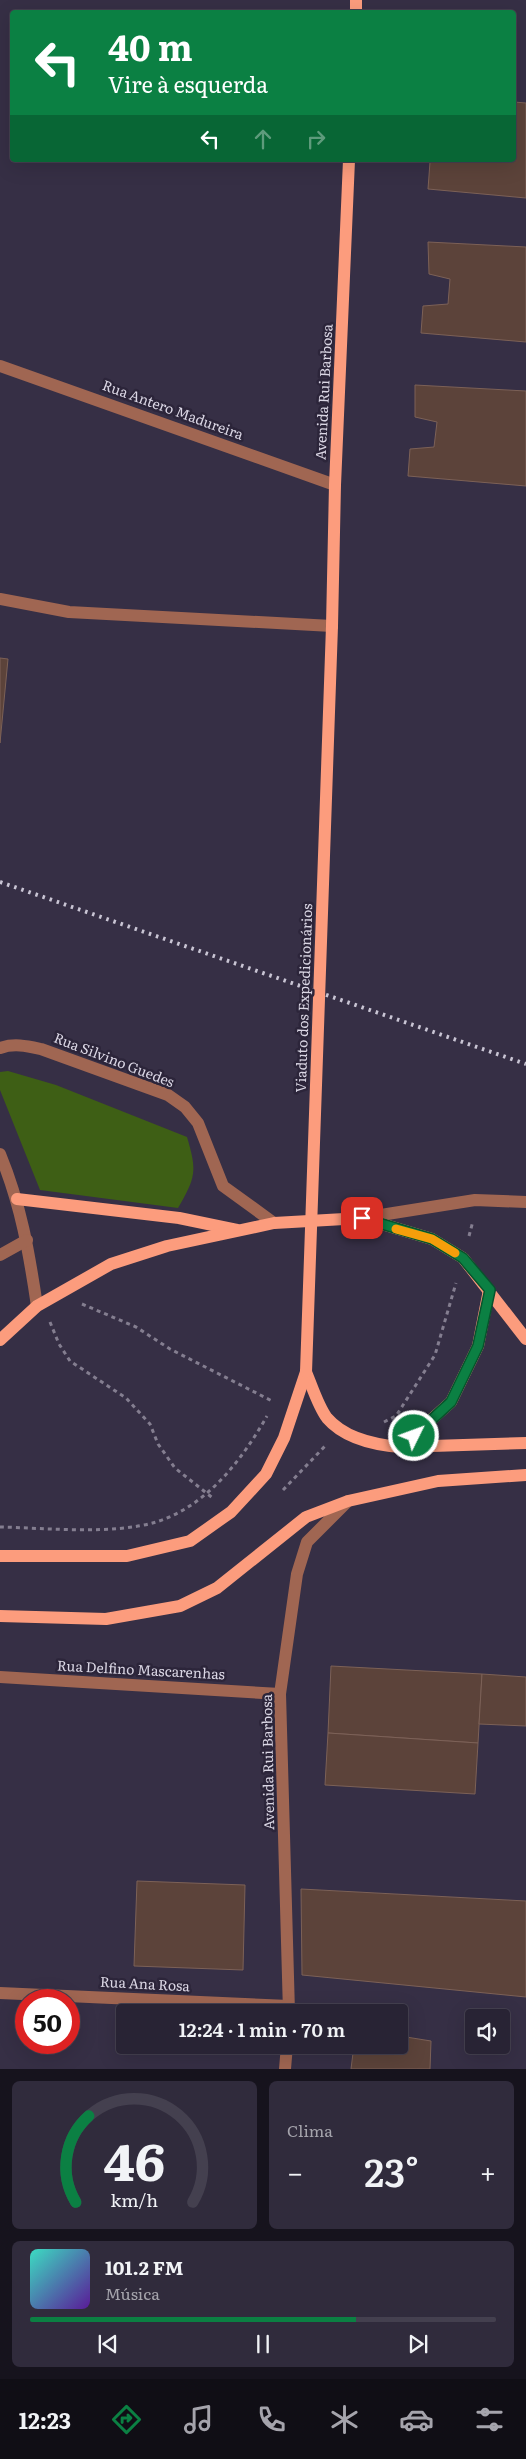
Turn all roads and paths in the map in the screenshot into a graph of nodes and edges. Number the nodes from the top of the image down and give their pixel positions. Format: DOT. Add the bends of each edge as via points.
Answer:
graph roads {
  1 [pos="349,162"];
  2 [pos="0,366"];
  3 [pos="335,485"];
  4 [pos="0,599"];
  5 [pos="332,626"];
  6 [pos="0,1048"];
  7 [pos="0,1154"];
  8 [pos="17,1199"];
  9 [pos="475,1200"];
  10 [pos="526,1202"];
  11 [pos="362,1218"];
  12 [pos="274,1223"];
  13 [pos="244,1231"];
  14 [pos="28,1240"];
  15 [pos="0,1255"];
  16 [pos="463,1258"];
  17 [pos="490,1290"];
  18 [pos="63,1292"];
  19 [pos="37,1306"];
  20 [pos="526,1339"];
  21 [pos="0,1340"];
  22 [pos="306,1372"];
  23 [pos="379,1422"];
  24 [pos="342,1429"];
  25 [pos="526,1443"];
  26 [pos="401,1447"];
  27 [pos="526,1475"];
  28 [pos="206,1493"];
  29 [pos="277,1497"];
  30 [pos="348,1501"];
  31 [pos="231,1512"];
  32 [pos="0,1527"];
  33 [pos="0,1556"];
  34 [pos="0,1616"];
  35 [pos="0,1677"];
  36 [pos="280,1694"];
  37 [pos="0,1992"];
  38 [pos="204,2004"];
  39 [pos="289,2004"];
  40 [pos="287,2054"];
  41 [pos="286,2069"];
  1 -- 3 [label="main road, Avenida Rui Barbosa"];
  2 -- 3 [label="street, Rua Antero Madureira"];
  3 -- 5 [label="main road, Avenida Rui Barbosa"];
  4 -- 5 [label="street" via="69,612"];
  5 -- 22 [label="main road, Viaduto dos Expedicionários, bridge"];
  6 -- 12 [label="street, Rua Silvino Guedes" via="23,1045 41,1049 168,1095 185,1107 198,1123 223,1186"];
  7 -- 8 [label="street"];
  8 -- 13 [label="main road" via="180,1218"];
  8 -- 14 [label="street"];
  9 -- 10 [label="street"];
  9 -- 11 [label="street"];
  9 -- 16 [label="path" via="473,1225"];
  11 -- 12 [label="main road"];
  11 -- 16 [label="main road" via="432,1239"];
  12 -- 13 [label="main road"];
  13 -- 18 [label="main road" via="167,1246 112,1264"];
  14 -- 15 [label="street"];
  14 -- 19 [label="street"];
  16 -- 17 [label="main road"];
  16 -- 23 [label="path" via="435,1355 396,1416"];
  17 -- 20 [label="main road"];
  17 -- 26 [label="main road" via="478,1346 451,1402"];
  18 -- 19 [label="main road"];
  18 -- 28 [label="path" via="90,1308 136,1327 170,1349 275,1402 230,1472"];
  19 -- 21 [label="main road"];
  19 -- 28 [label="path" via="53,1326 70,1361 126,1398 150,1424 158,1444 175,1468"];
  22 -- 24 [label="main road" via="327,1417"];
  22 -- 31 [label="main road" via="284,1438 266,1474"];
  24 -- 26 [label="main road" via="350,1436"];
  24 -- 29 [label="path"];
  25 -- 26 [label="main road"];
  27 -- 30 [label="main road" via="438,1481"];
  28 -- 31 [label="path"];
  28 -- 32 [label="path" via="176,1514 155,1522 121,1527"];
  30 -- 34 [label="main road" via="306,1517 217,1588 180,1606 106,1619"];
  30 -- 36 [label="street, Avenida Rui Barbosa" via="307,1542 297,1574"];
  31 -- 33 [label="main road" via="190,1541 127,1556"];
  35 -- 36 [label="street, Rua Delfino Mascarenhas"];
  36 -- 39 [label="street, Avenida Rui Barbosa"];
  37 -- 38 [label="street, Rua Ana Rosa"];
  40 -- 41 [label="street"];
}
